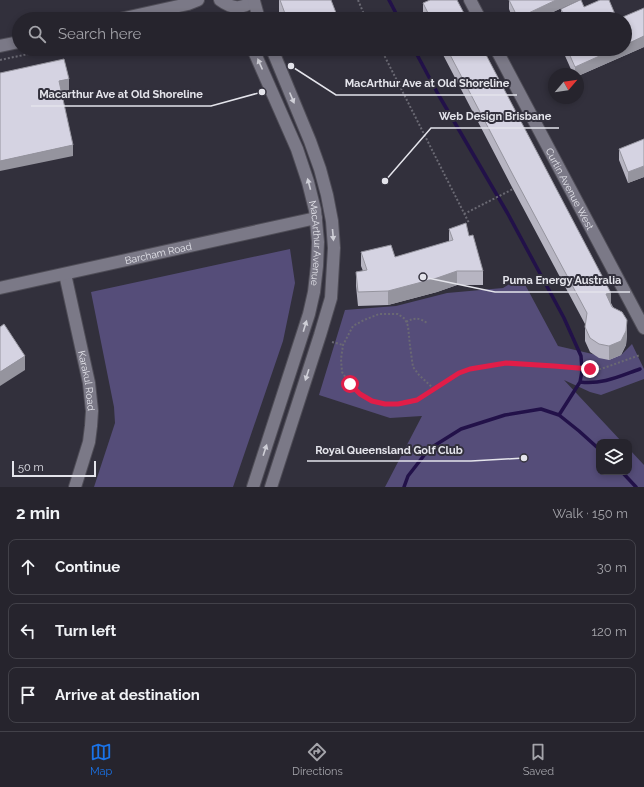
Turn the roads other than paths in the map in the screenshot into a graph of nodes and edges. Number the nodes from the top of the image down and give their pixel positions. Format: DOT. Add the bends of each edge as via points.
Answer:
graph roads {
  1 [pos="198,0"];
  2 [pos="220,0"];
  3 [pos="254,0"];
  4 [pos="470,0"];
  5 [pos="234,7"];
  6 [pos="152,12"];
  7 [pos="236,12"];
  8 [pos="257,12"];
  9 [pos="476,12"];
  10 [pos="12,43"];
  11 [pos="0,46"];
  12 [pos="256,56"];
  13 [pos="275,56"];
  14 [pos="500,56"];
  15 [pos="316,218"];
  16 [pos="65,274"];
  17 [pos="0,288"];
  18 [pos="644,328"];
  19 [pos="75,487"];
  20 [pos="253,487"];
  21 [pos="271,487"];
  1 -- 6 [label="street"];
  2 -- 5 [label="street"];
  3 -- 5 [label="street" via="248,5"];
  3 -- 8 [label="street"];
  4 -- 9 [label="street"];
  5 -- 7 [label="street"];
  10 -- 11 [label="street"];
  15 -- 12 [label="street, MacArthur Avenue, one-way" via="297,149"];
  13 -- 21 [label="street, MacArthur Avenue, one-way" via="320,169 332,221 334,248 331,298"];
  14 -- 18 [label="street, Curtin Avenue West"];
  15 -- 16 [label="street, Barcham Road"];
  20 -- 15 [label="street, MacArthur Avenue, one-way" via="309,314 317,266"];
  16 -- 17 [label="street, Barcham Road"];
  16 -- 19 [label="street, Karakul Road" via="92,411 92,426"];
}
